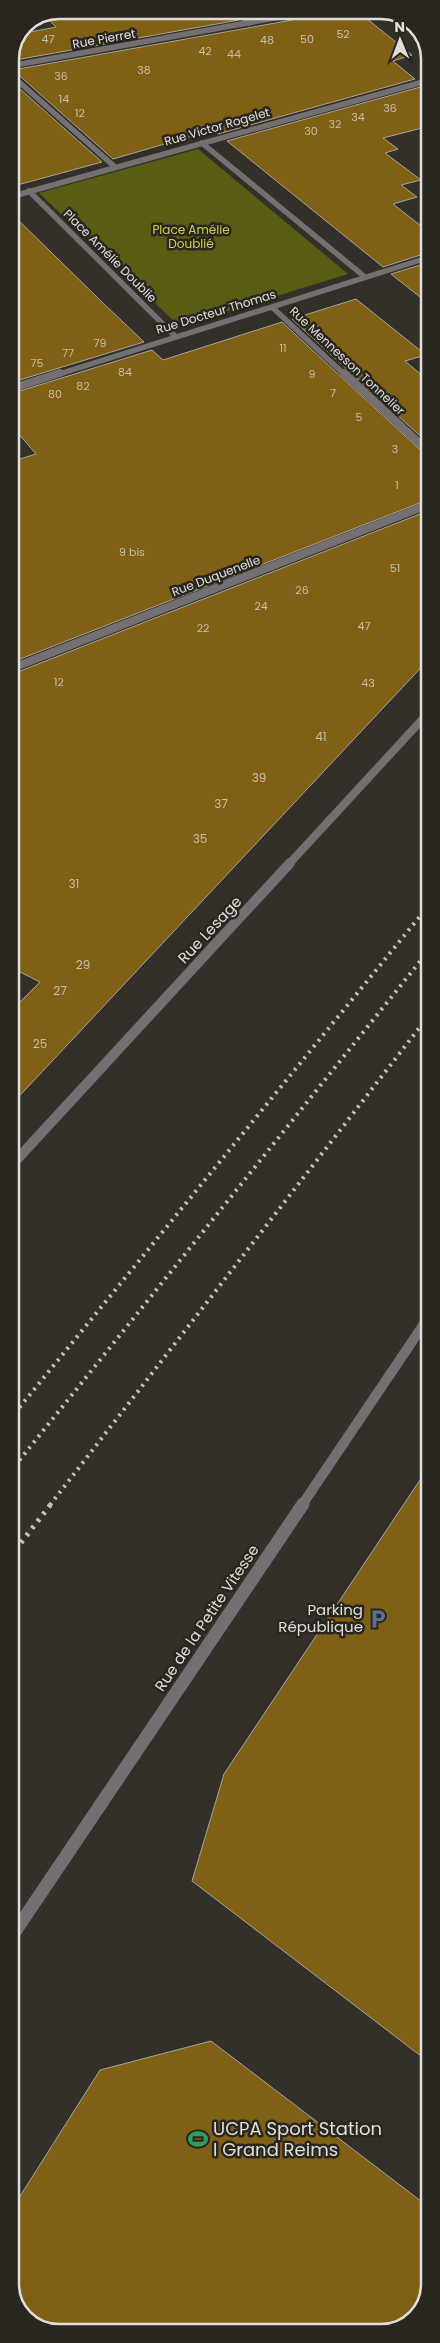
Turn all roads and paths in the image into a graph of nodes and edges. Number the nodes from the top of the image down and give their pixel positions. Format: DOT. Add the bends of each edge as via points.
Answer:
graph roads {
  1 [pos="245,19"];
  2 [pos="271,19"];
  3 [pos="249,23"];
  4 [pos="19,64"];
  5 [pos="19,82"];
  6 [pos="421,82"];
  7 [pos="202,143"];
  8 [pos="115,168"];
  9 [pos="29,191"];
  10 [pos="19,194"];
  11 [pos="421,260"];
  12 [pos="365,277"];
  13 [pos="272,307"];
  14 [pos="176,337"];
  15 [pos="19,386"];
  16 [pos="421,445"];
  17 [pos="421,508"];
  18 [pos="19,665"];
  19 [pos="421,721"];
  20 [pos="19,1157"];
  21 [pos="421,1328"];
  22 [pos="19,1926"];
  1 -- 3 [label="street"];
  2 -- 3 [label="street, Rue Pierret"];
  3 -- 4 [label="street, Rue Pierret"];
  5 -- 8 [label="street"];
  6 -- 7 [label="street, Rue Victor Rogelet"];
  7 -- 8 [label="street, Rue Victor Rogelet"];
  7 -- 12 [label="street"];
  8 -- 9 [label="street, Rue Victor Rogelet"];
  9 -- 10 [label="street, Rue Victor Rogelet"];
  9 -- 14 [label="street, Place Amélie Doublie"];
  11 -- 12 [label="street, Rue Docteur Thomas"];
  12 -- 13 [label="street, Rue Docteur Thomas"];
  13 -- 14 [label="street, Rue Docteur Thomas"];
  13 -- 16 [label="street, Rue Mennesson Tonnelier"];
  14 -- 15 [label="street, Rue Docteur Thomas"];
  17 -- 18 [label="street, Rue Duquenelle"];
  19 -- 20 [label="street, Rue Lesage"];
  21 -- 22 [label="street, Rue de la Petite Vitesse"];
}
